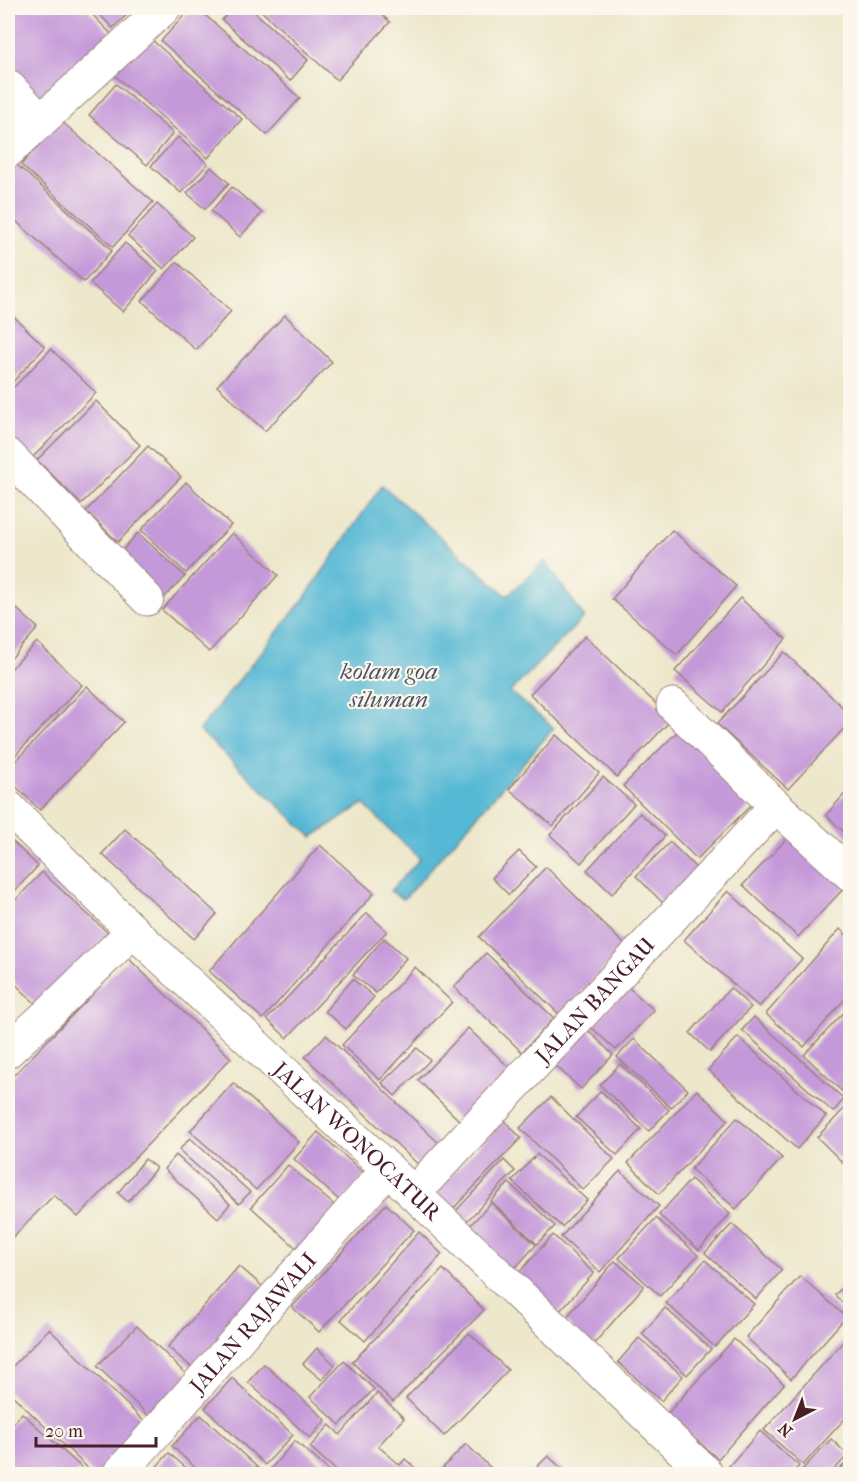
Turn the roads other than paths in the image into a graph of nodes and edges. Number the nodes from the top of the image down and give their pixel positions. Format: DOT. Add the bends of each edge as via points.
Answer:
graph roads {
  1 [pos="164,8"];
  2 [pos="8,86"];
  3 [pos="40,120"];
  4 [pos="8,151"];
  5 [pos="8,455"];
  6 [pos="147,599"];
  7 [pos="673,705"];
  8 [pos="776,806"];
  9 [pos="8,807"];
  10 [pos="850,874"];
  11 [pos="133,931"];
  12 [pos="8,1051"];
  13 [pos="388,1169"];
  14 [pos="412,1194"];
  15 [pos="119,1474"];
  16 [pos="707,1474"];
  1 -- 3 [label="street"];
  2 -- 3 [label="street"];
  3 -- 4 [label="street"];
  5 -- 6 [label="street"];
  7 -- 8 [label="street"];
  8 -- 10 [label="street"];
  8 -- 14 [label="street, JALAN BANGAU"];
  9 -- 11 [label="street, JALAN WONOCATUR"];
  11 -- 12 [label="street"];
  11 -- 13 [label="street, JALAN WONOCATUR"];
  13 -- 14 [label="street, JALAN WONOCATUR"];
  13 -- 15 [label="street, JALAN RAJAWALI"];
  14 -- 16 [label="street, JALAN WONOCATUR"];
}
